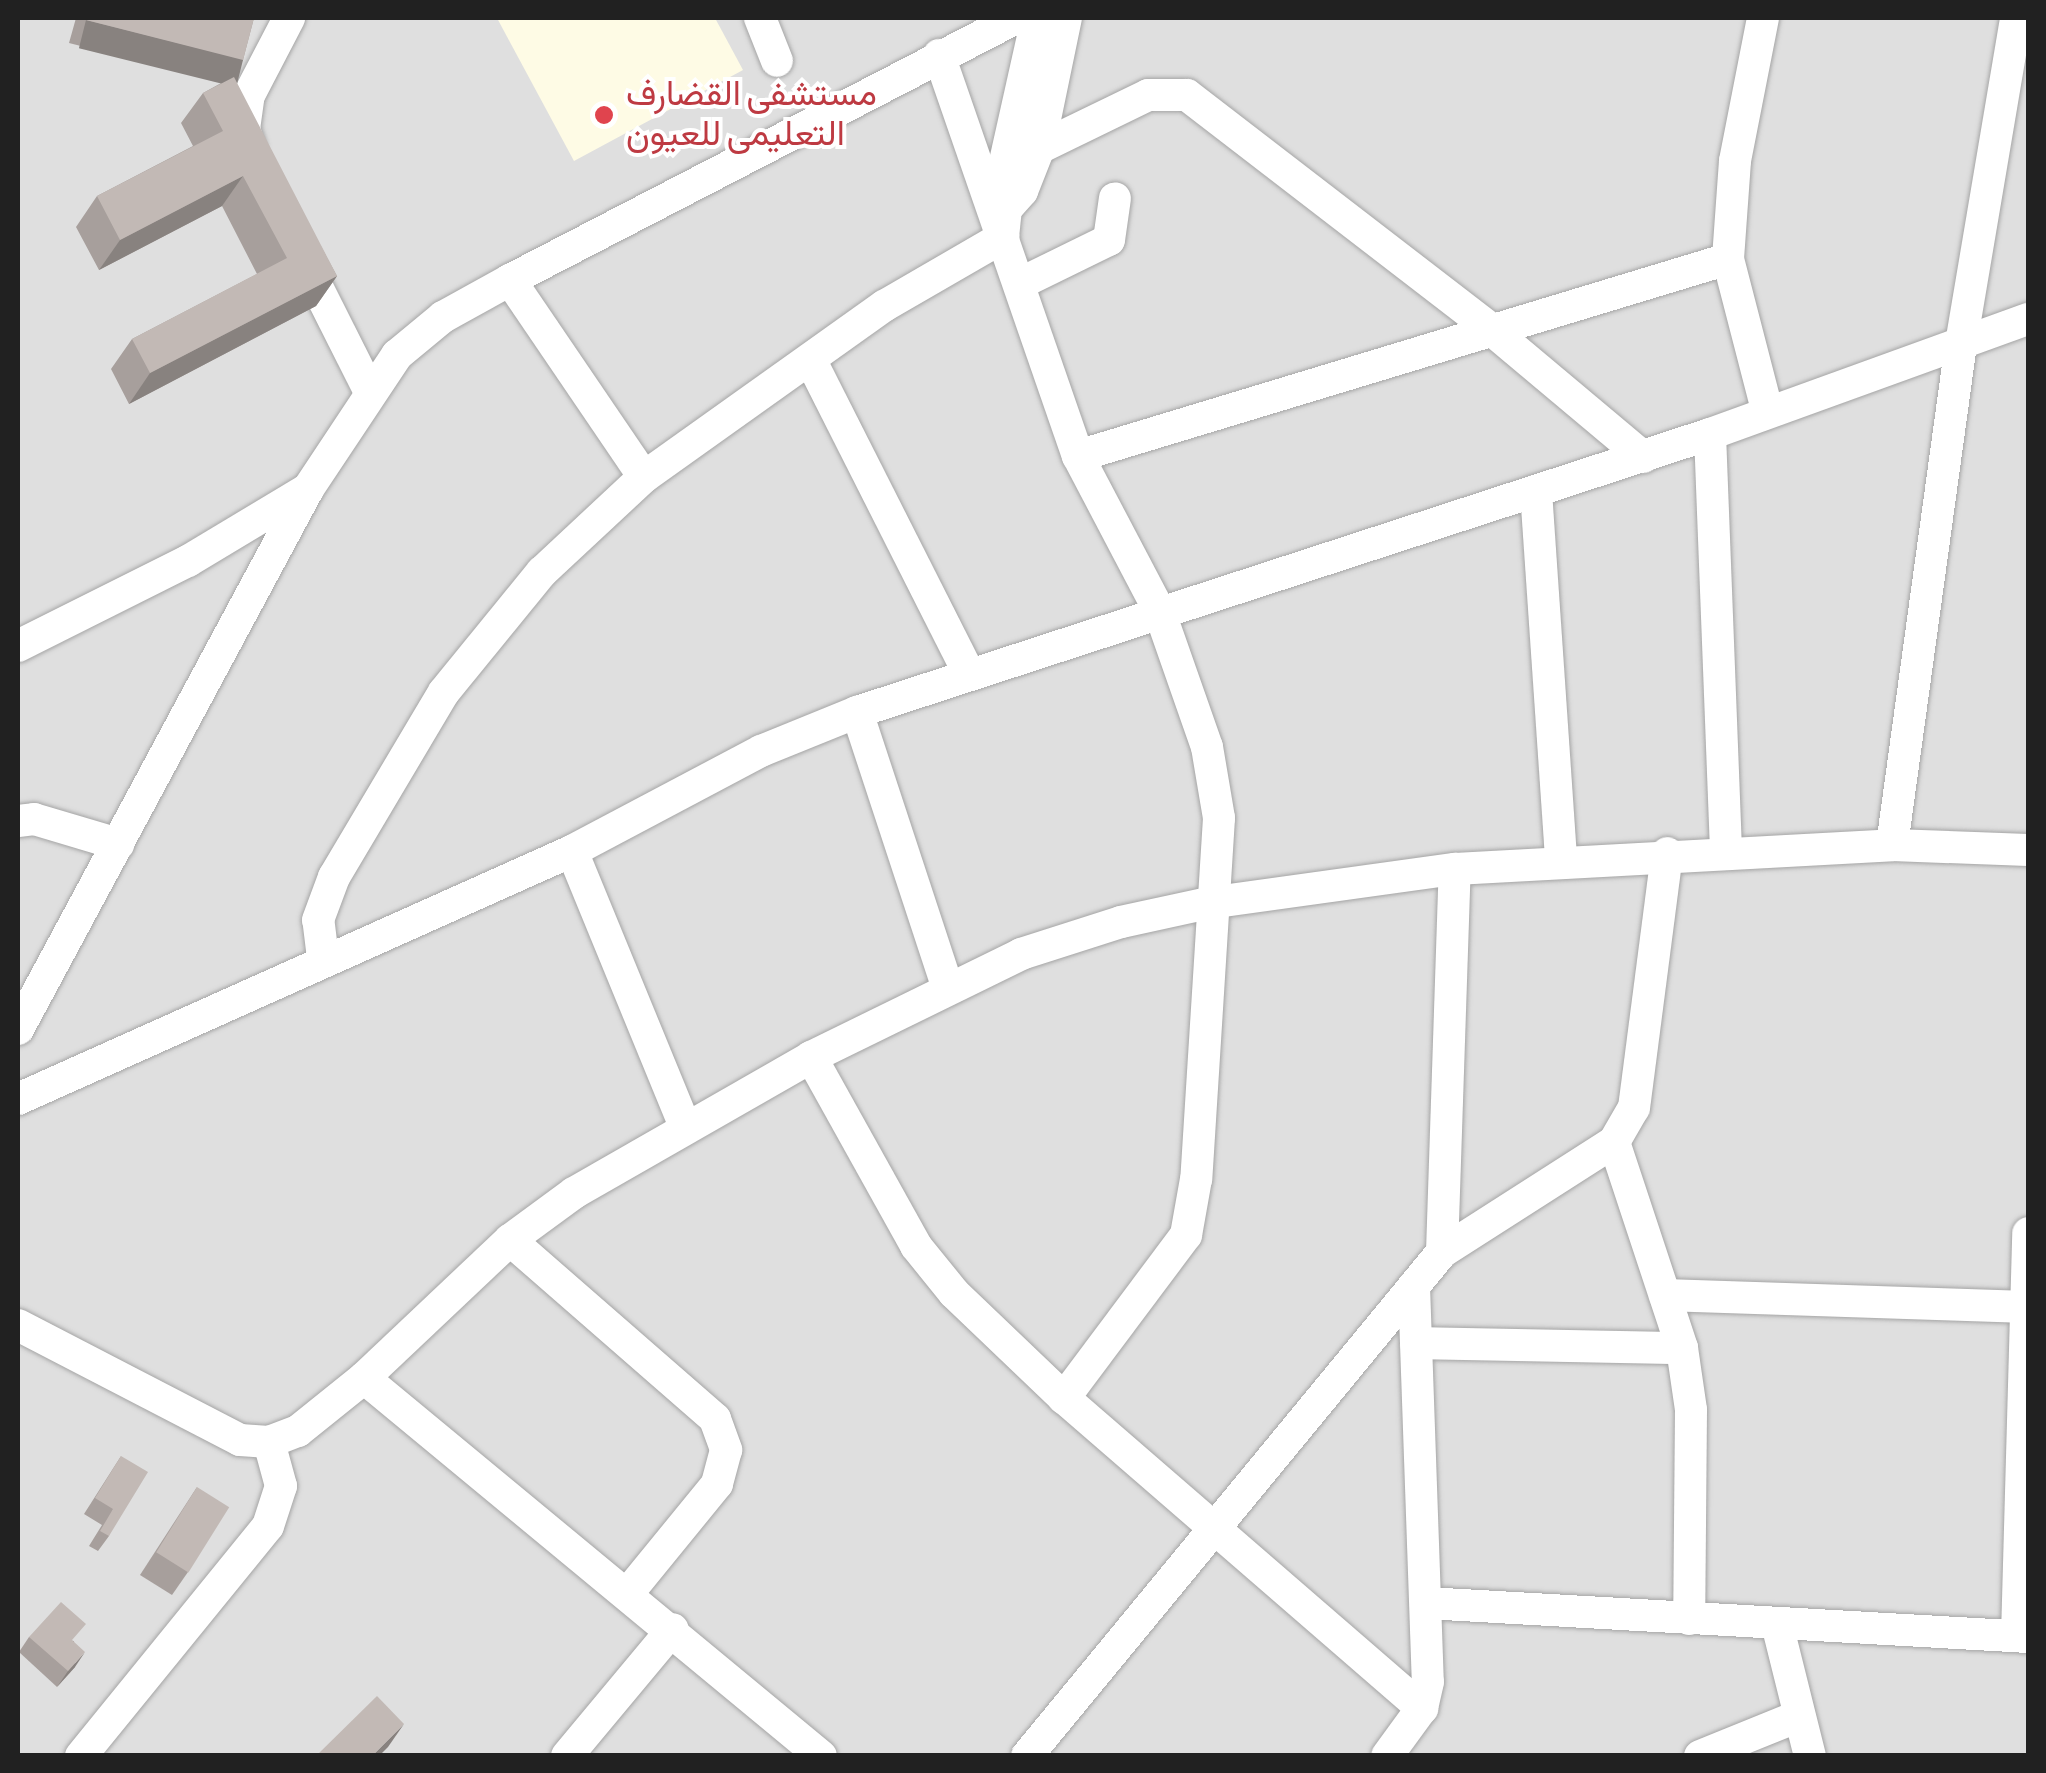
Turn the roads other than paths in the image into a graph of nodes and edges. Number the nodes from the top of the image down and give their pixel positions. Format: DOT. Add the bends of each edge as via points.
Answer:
graph roads {
  1 [pos="290,18"];
  2 [pos="760,18"];
  3 [pos="1016,18"];
  4 [pos="1037,18"];
  5 [pos="1066,18"];
  6 [pos="1762,18"];
  7 [pos="2016,18"];
  8 [pos="938,55"];
  9 [pos="777,61"];
  10 [pos="1039,148"];
  11 [pos="265,184"];
  12 [pos="1115,198"];
  13 [pos="1004,223"];
  14 [pos="291,236"];
  15 [pos="1728,260"];
  16 [pos="510,280"];
  17 [pos="1019,284"];
  18 [pos="2028,320"];
  19 [pos="1492,330"];
  20 [pos="1961,344"];
  21 [pos="811,360"];
  22 [pos="370,392"];
  23 [pos="1767,410"];
  24 [pos="1710,434"];
  25 [pos="1078,456"];
  26 [pos="1643,457"];
  27 [pos="644,477"];
  28 [pos="308,489"];
  29 [pos="1536,491"];
  30 [pos="1159,610"];
  31 [pos="18,646"];
  32 [pos="969,674"];
  33 [pos="857,712"];
  34 [pos="23,811"];
  35 [pos="118,844"];
  36 [pos="1892,845"];
  37 [pos="2028,850"];
  38 [pos="572,852"];
  39 [pos="1726,852"];
  40 [pos="1668,854"];
  41 [pos="1560,862"];
  42 [pos="1455,869"];
  43 [pos="1209,903"];
  44 [pos="323,958"];
  45 [pos="946,986"];
  46 [pos="18,1029"];
  47 [pos="811,1057"];
  48 [pos="18,1099"];
  49 [pos="685,1126"];
  50 [pos="1614,1142"];
  51 [pos="2028,1233"];
  52 [pos="510,1240"];
  53 [pos="1442,1252"];
  54 [pos="1414,1286"];
  55 [pos="1666,1295"];
  56 [pos="2027,1307"];
  57 [pos="18,1325"];
  58 [pos="1416,1343"];
  59 [pos="1682,1348"];
  60 [pos="364,1378"];
  61 [pos="1064,1398"];
  62 [pos="269,1442"];
  63 [pos="1220,1526"];
  64 [pos="629,1592"];
  65 [pos="1426,1603"];
  66 [pos="1689,1619"];
  67 [pos="1776,1624"];
  68 [pos="673,1629"];
  69 [pos="2023,1637"];
  70 [pos="1422,1708"];
  71 [pos="1799,1716"];
  72 [pos="81,1756"];
  73 [pos="567,1756"];
  74 [pos="821,1756"];
  75 [pos="1027,1756"];
  76 [pos="1388,1756"];
  77 [pos="1700,1756"];
  78 [pos="1810,1756"];
  1 -- 11 [label="street" via="249,95 244,129"];
  2 -- 9 [label="street"];
  3 -- 8 [label="street"];
  4 -- 13 [label="street" via="1000,184"];
  5 -- 10 [label="street"];
  6 -- 15 [label="street" via="1735,161"];
  7 -- 20 [label="street"];
  8 -- 13 [label="street"];
  8 -- 16 [label="street"];
  10 -- 13 [label="street"];
  10 -- 19 [label="street" via="1148,96 1187,94"];
  12 -- 17 [label="street" via="1108,240 1097,250"];
  13 -- 17 [label="street"];
  13 -- 21 [label="street"];
  14 -- 22 [label="street"];
  15 -- 19 [label="street"];
  15 -- 23 [label="street"];
  16 -- 22 [label="street" via="443,316 397,355"];
  16 -- 27 [label="street"];
  17 -- 25 [label="street"];
  18 -- 20 [label="street"];
  19 -- 25 [label="street"];
  19 -- 26 [label="street"];
  20 -- 23 [label="street"];
  20 -- 36 [label="street"];
  21 -- 27 [label="street"];
  21 -- 32 [label="street"];
  22 -- 28 [label="street"];
  23 -- 24 [label="street"];
  24 -- 26 [label="street"];
  24 -- 39 [label="street"];
  25 -- 30 [label="street"];
  26 -- 29 [label="street"];
  27 -- 44 [label="street" via="542,572 444,692 320,903"];
  28 -- 31 [label="street" via="188,561"];
  28 -- 35 [label="street"];
  29 -- 30 [label="street"];
  29 -- 41 [label="street"];
  30 -- 32 [label="street"];
  30 -- 43 [label="street" via="1207,747 1219,818"];
  32 -- 33 [label="street"];
  33 -- 38 [label="street" via="761,751"];
  33 -- 45 [label="street"];
  34 -- 35 [label="street"];
  35 -- 46 [label="street"];
  36 -- 37 [label="street"];
  36 -- 39 [label="street"];
  38 -- 44 [label="street"];
  38 -- 49 [label="street"];
  39 -- 40 [label="street"];
  40 -- 41 [label="street"];
  40 -- 50 [label="street" via="1634,1108"];
  41 -- 42 [label="street"];
  42 -- 43 [label="street"];
  42 -- 53 [label="street"];
  43 -- 45 [label="street" via="1104,927"];
  43 -- 61 [label="street" via="1196,1178 1186,1235"];
  44 -- 48 [label="street"];
  45 -- 47 [label="street"];
  47 -- 49 [label="street"];
  47 -- 61 [label="street" via="916,1246 954,1293"];
  49 -- 52 [label="street" via="574,1192"];
  50 -- 53 [label="street"];
  50 -- 55 [label="street"];
  51 -- 56 [label="street"];
  52 -- 60 [label="street"];
  52 -- 64 [label="street" via="716,1419 726,1450 717,1484"];
  53 -- 54 [label="street"];
  54 -- 58 [label="street"];
  54 -- 63 [label="street"];
  55 -- 56 [label="street"];
  55 -- 59 [label="street"];
  56 -- 69 [label="street"];
  57 -- 62 [label="street" via="240,1440"];
  58 -- 59 [label="street"];
  58 -- 65 [label="street"];
  59 -- 66 [label="street" via="1691,1410"];
  60 -- 62 [label="street" via="298,1431"];
  60 -- 64 [label="street"];
  61 -- 63 [label="street"];
  62 -- 72 [label="street" via="281,1486 268,1526"];
  63 -- 70 [label="street"];
  63 -- 75 [label="street"];
  64 -- 68 [label="street"];
  65 -- 66 [label="street"];
  65 -- 70 [label="street"];
  66 -- 67 [label="street"];
  67 -- 69 [label="street"];
  67 -- 71 [label="street"];
  68 -- 73 [label="street"];
  68 -- 74 [label="street"];
  70 -- 76 [label="street"];
  71 -- 77 [label="street"];
  71 -- 78 [label="street"];
}
